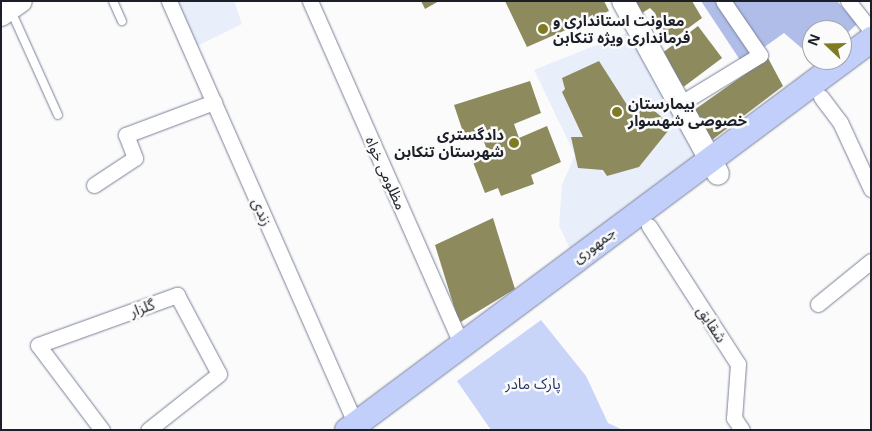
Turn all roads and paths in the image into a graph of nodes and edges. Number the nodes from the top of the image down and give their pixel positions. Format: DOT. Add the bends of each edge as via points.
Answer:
graph roads {
  1 [pos="113,1"];
  2 [pos="170,1"];
  3 [pos="310,1"];
  4 [pos="623,1"];
  5 [pos="723,1"];
  6 [pos="848,1"];
  7 [pos="11,8"];
  8 [pos="122,21"];
  9 [pos="871,30"];
  10 [pos="871,38"];
  11 [pos="871,60"];
  12 [pos="821,98"];
  13 [pos="214,102"];
  14 [pos="678,105"];
  15 [pos="58,115"];
  16 [pos="713,167"];
  17 [pos="94,185"];
  18 [pos="871,189"];
  19 [pos="649,226"];
  20 [pos="871,261"];
  21 [pos="818,304"];
  22 [pos="461,344"];
  23 [pos="359,428"];
  24 [pos="102,430"];
  25 [pos="148,430"];
  26 [pos="742,430"];
  1 -- 8 [label="lane"];
  2 -- 13 [label="street, زندی"];
  3 -- 22 [label="street, مظلومی خواه"];
  4 -- 14 [label="main road"];
  5 -- 14 [label="street" via="760,55"];
  6 -- 9 [label="street"];
  7 -- 15 [label="lane"];
  10 -- 16 [label="main road, جمهوری"];
  11 -- 12 [label="main road, جمهوری"];
  12 -- 16 [label="main road, جمهوری"];
  12 -- 18 [label="street" via="840,122"];
  13 -- 17 [label="street" via="126,135 135,158"];
  13 -- 23 [label="street, زندی"];
  14 -- 16 [label="main road"];
  16 -- 19 [label="main road, جمهوری"];
  16 -- 22 [label="main road, جمهوری"];
  19 -- 23 [label="main road, جمهوری"];
  19 -- 26 [label="street, شقایق" via="738,364 734,418"];
  20 -- 21 [label="street"];
  22 -- 23 [label="main road, جمهوری"];
  24 -- 25 [label="street, گلزار" via="38,345 177,295 219,374"];
}
